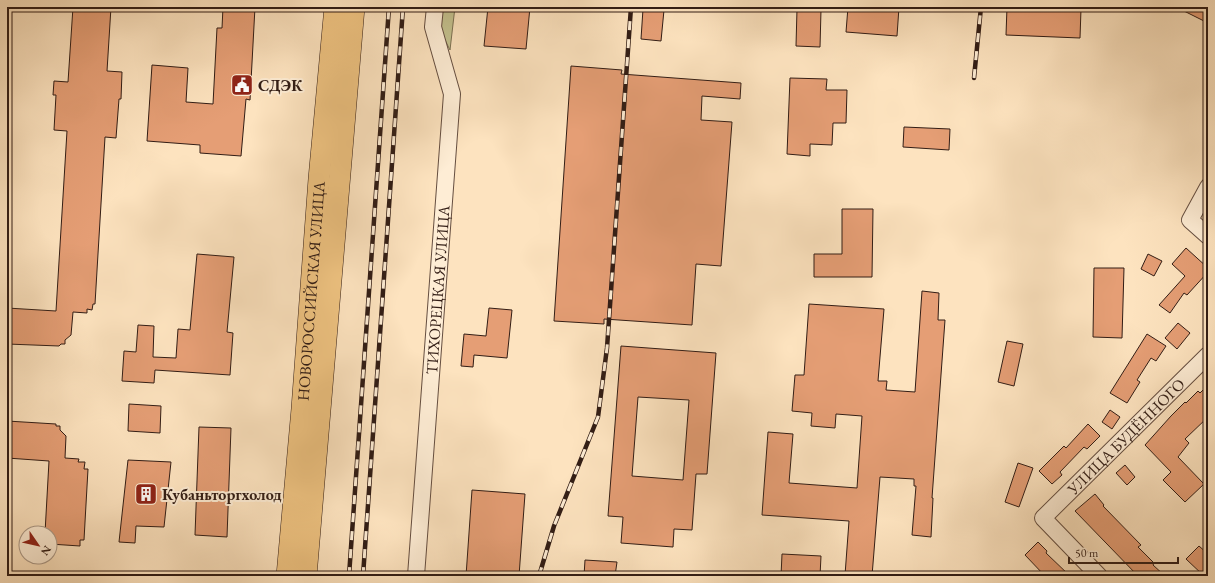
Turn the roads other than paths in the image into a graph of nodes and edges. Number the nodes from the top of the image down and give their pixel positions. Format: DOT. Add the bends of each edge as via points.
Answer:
graph roads {
  1 [pos="335,7"];
  2 [pos="354,7"];
  3 [pos="435,7"];
  4 [pos="1208,187"];
  5 [pos="1208,236"];
  6 [pos="1208,355"];
  7 [pos="287,576"];
  8 [pos="306,576"];
  9 [pos="416,576"];
  10 [pos="1100,576"];
  1 -- 7 [label="main road, НОВОРОССИЙСКАЯ УЛИЦА"];
  2 -- 8 [label="main road, НОВОРОССИЙСКАЯ УЛИЦА"];
  3 -- 9 [label="street, ТИХОРЕЦКАЯ УЛИЦА" via="433,27 452,94"];
  4 -- 5 [label="street" via="1190,220"];
  6 -- 10 [label="street, УЛИЦА БУДЁННОГО" via="1043,518"];
}
